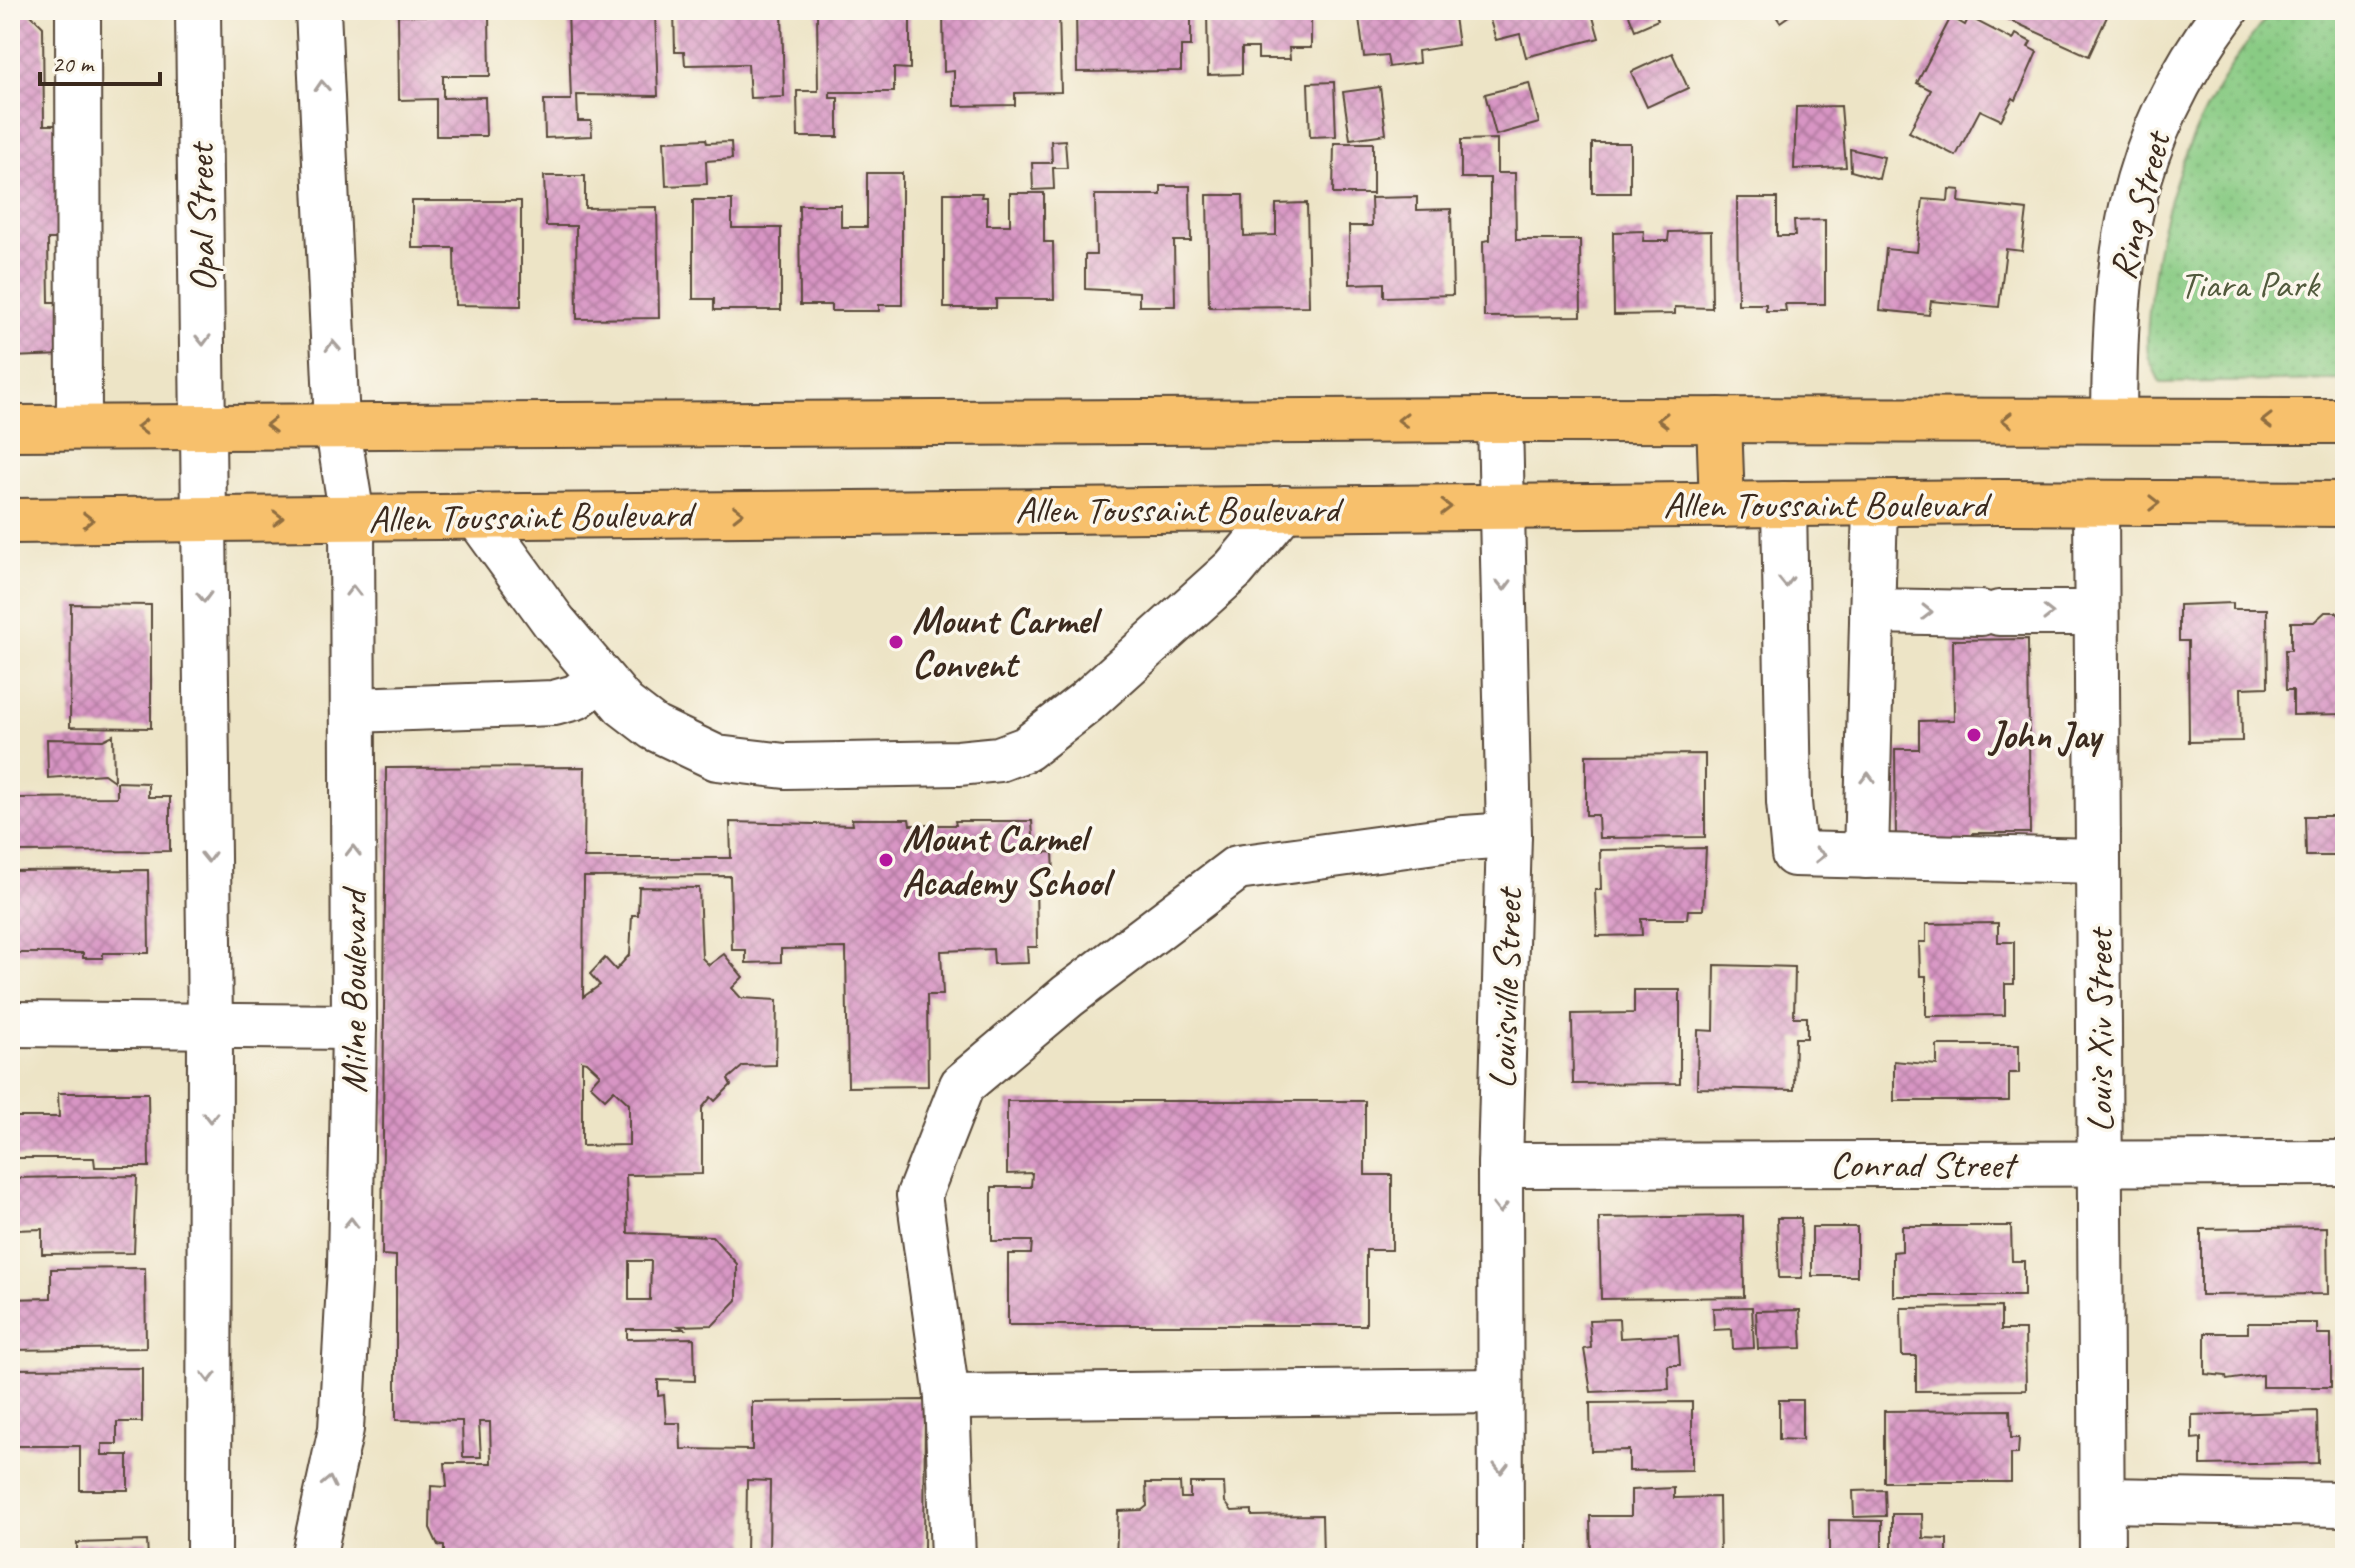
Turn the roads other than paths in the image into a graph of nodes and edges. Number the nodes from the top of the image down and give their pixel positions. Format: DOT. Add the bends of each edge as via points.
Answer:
graph roads {
  1 [pos="78,10"];
  2 [pos="198,10"];
  3 [pos="318,10"];
  4 [pos="2226,10"];
  5 [pos="1500,420"];
  6 [pos="1719,420"];
  7 [pos="2114,420"];
  8 [pos="2345,421"];
  9 [pos="337,424"];
  10 [pos="204,426"];
  11 [pos="79,427"];
  12 [pos="10,428"];
  13 [pos="2096,503"];
  14 [pos="1784,504"];
  15 [pos="1875,504"];
  16 [pos="2345,504"];
  17 [pos="1722,505"];
  18 [pos="1502,507"];
  19 [pos="1285,508"];
  20 [pos="477,516"];
  21 [pos="352,517"];
  22 [pos="203,519"];
  23 [pos="10,521"];
  24 [pos="1872,611"];
  25 [pos="2096,613"];
  26 [pos="600,679"];
  27 [pos="353,710"];
  28 [pos="1509,835"];
  29 [pos="1866,856"];
  30 [pos="2098,861"];
  31 [pos="10,1024"];
  32 [pos="210,1026"];
  33 [pos="354,1027"];
  34 [pos="2099,1163"];
  35 [pos="2345,1163"];
  36 [pos="1500,1165"];
  37 [pos="1500,1391"];
  38 [pos="947,1397"];
  39 [pos="2102,1500"];
  40 [pos="2345,1504"];
  41 [pos="209,1558"];
  42 [pos="313,1558"];
  43 [pos="953,1558"];
  44 [pos="1501,1558"];
  45 [pos="2102,1558"];
  1 -- 11 [label="street"];
  2 -- 10 [label="street, Opal Street, one-way"];
  9 -- 3 [label="street, one-way"];
  4 -- 7 [label="street, Ring Street" via="2162,115 2131,203 2116,297"];
  6 -- 5 [label="main road, one-way"];
  5 -- 9 [label="main road, one-way"];
  5 -- 18 [label="street, Louisville Street"];
  7 -- 6 [label="main road, one-way"];
  6 -- 17 [label="main road"];
  8 -- 7 [label="main road, one-way"];
  9 -- 10 [label="main road, one-way"];
  9 -- 21 [label="street, Milne Boulevard"];
  10 -- 11 [label="main road, one-way"];
  10 -- 22 [label="street"];
  11 -- 12 [label="main road"];
  13 -- 15 [label="main road, Allen Toussaint Boulevard"];
  13 -- 16 [label="main road, Allen Toussaint Boulevard, one-way"];
  13 -- 25 [label="street, Louis Xiv Street"];
  14 -- 15 [label="main road, Allen Toussaint Boulevard"];
  14 -- 17 [label="main road, Allen Toussaint Boulevard"];
  14 -- 29 [label="street, one-way" via="1794,854"];
  15 -- 24 [label="street"];
  17 -- 18 [label="main road, Allen Toussaint Boulevard"];
  19 -- 18 [label="main road, Allen Toussaint Boulevard, one-way"];
  18 -- 28 [label="street, Louisville Street, one-way"];
  20 -- 19 [label="main road, Allen Toussaint Boulevard, one-way"];
  19 -- 26 [label="street" via="1234,569 1085,703 1048,735 999,759 785,766 717,758 654,728"];
  20 -- 21 [label="main road, Allen Toussaint Boulevard"];
  20 -- 26 [label="street"];
  22 -- 21 [label="main road, Allen Toussaint Boulevard, one-way"];
  27 -- 21 [label="street, Milne Boulevard, one-way"];
  23 -- 22 [label="main road, Allen Toussaint Boulevard, one-way"];
  22 -- 32 [label="street, one-way"];
  24 -- 25 [label="street, one-way"];
  29 -- 24 [label="street, one-way"];
  25 -- 30 [label="street, Louis Xiv Street"];
  26 -- 27 [label="street" via="576,697 554,703"];
  33 -- 27 [label="street, Milne Boulevard, one-way"];
  28 -- 36 [label="street, Louisville Street"];
  28 -- 38 [label="street" via="1237,868 1068,996 962,1085 919,1195"];
  29 -- 30 [label="street"];
  30 -- 34 [label="street, Louis Xiv Street"];
  31 -- 32 [label="street"];
  32 -- 33 [label="street"];
  32 -- 41 [label="street, one-way"];
  42 -- 33 [label="street, Milne Boulevard, one-way" via="341,1429"];
  34 -- 35 [label="street, Conrad Street"];
  34 -- 36 [label="street, Conrad Street"];
  34 -- 39 [label="street, Louis Xiv Street"];
  36 -- 37 [label="street, Louisville Street, one-way"];
  37 -- 38 [label="street"];
  37 -- 44 [label="street, Louisville Street, one-way"];
  38 -- 43 [label="street"];
  39 -- 40 [label="street"];
  39 -- 45 [label="street, Louis Xiv Street"];
}
